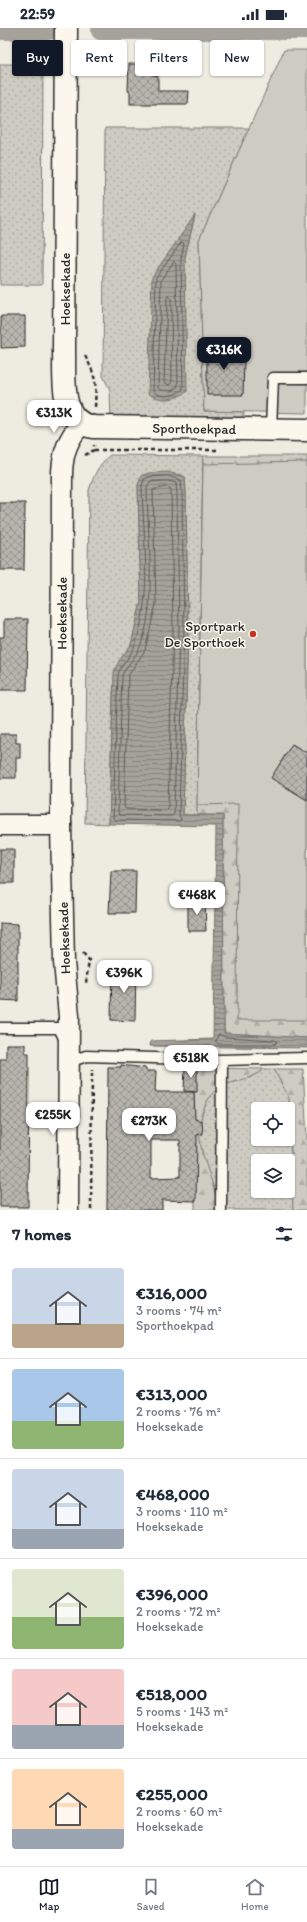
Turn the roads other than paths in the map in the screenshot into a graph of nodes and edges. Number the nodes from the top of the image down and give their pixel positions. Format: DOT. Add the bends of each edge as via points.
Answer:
graph roads {
  1 [pos="66,28"];
  2 [pos="307,378"];
  3 [pos="82,424"];
  4 [pos="271,430"];
  5 [pos="307,430"];
  6 [pos="0,825"];
  7 [pos="61,825"];
  8 [pos="0,1028"];
  9 [pos="75,1055"];
  10 [pos="307,1058"];
  11 [pos="222,1060"];
  12 [pos="68,1210"];
  13 [pos="221,1210"];
  1 -- 3 [label="street, Hoeksekade" via="65,398 71,413"];
  2 -- 4 [label="lane" via="273,378"];
  3 -- 4 [label="street, Sporthoekpad" via="94,427"];
  3 -- 7 [label="street, Hoeksekade" via="68,442 63,461"];
  4 -- 5 [label="street, Sporthoekpad"];
  6 -- 7 [label="street"];
  7 -- 9 [label="street, Hoeksekade" via="64,962"];
  8 -- 9 [label="lane" via="59,1028"];
  9 -- 11 [label="lane"];
  9 -- 12 [label="street, Hoeksekade"];
  10 -- 11 [label="lane"];
  11 -- 13 [label="lane"];
}
